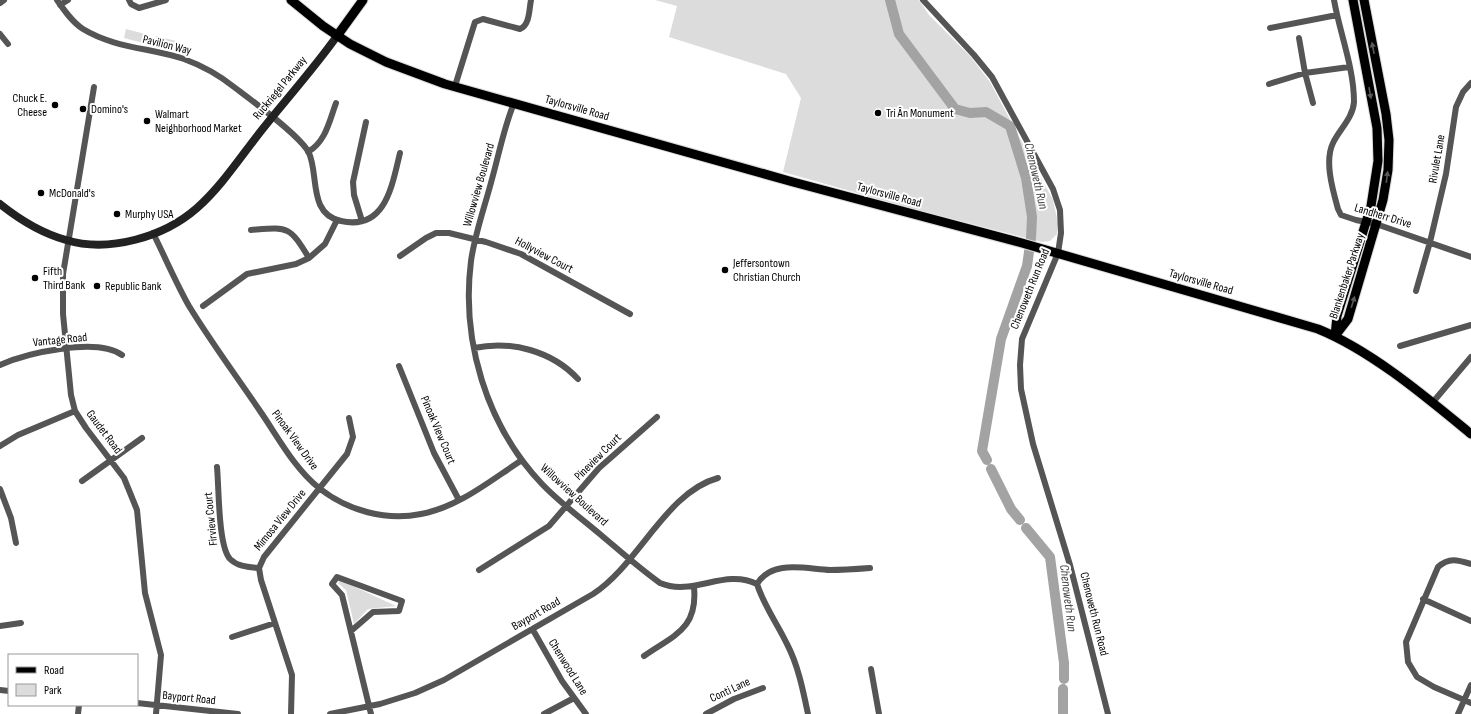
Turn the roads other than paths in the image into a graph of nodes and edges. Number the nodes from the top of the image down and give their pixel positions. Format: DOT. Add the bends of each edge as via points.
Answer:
graph roads {
  1 [pos="4,0"];
  2 [pos="68,0"];
  3 [pos="129,0"];
  4 [pos="166,0"];
  5 [pos="291,0"];
  6 [pos="363,0"];
  7 [pos="531,0"];
  8 [pos="922,0"];
  9 [pos="1334,0"];
  10 [pos="1353,0"];
  11 [pos="1364,0"];
  12 [pos="58,2"];
  13 [pos="0,3"];
  14 [pos="1337,15"];
  15 [pos="1270,28"];
  16 [pos="0,34"];
  17 [pos="337,36"];
  18 [pos="1299,38"];
  19 [pos="8,44"];
  20 [pos="1349,67"];
  21 [pos="1305,73"];
  22 [pos="1471,83"];
  23 [pos="1269,84"];
  24 [pos="455,86"];
  25 [pos="94,87"];
  26 [pos="336,103"];
  27 [pos="514,103"];
  28 [pos="1313,103"];
  29 [pos="272,117"];
  30 [pos="366,122"];
  31 [pos="308,152"];
  32 [pos="400,154"];
  33 [pos="0,204"];
  34 [pos="337,220"];
  35 [pos="362,221"];
  36 [pos="1365,223"];
  37 [pos="1376,224"];
  38 [pos="251,230"];
  39 [pos="152,233"];
  40 [pos="475,240"];
  41 [pos="69,241"];
  42 [pos="1430,242"];
  43 [pos="1058,254"];
  44 [pos="400,256"];
  45 [pos="1471,257"];
  46 [pos="309,258"];
  47 [pos="1416,291"];
  48 [pos="202,306"];
  49 [pos="630,314"];
  50 [pos="1471,325"];
  51 [pos="1335,336"];
  52 [pos="1400,346"];
  53 [pos="66,348"];
  54 [pos="474,348"];
  55 [pos="122,354"];
  56 [pos="1471,357"];
  57 [pos="0,365"];
  58 [pos="399,366"];
  59 [pos="578,379"];
  60 [pos="1434,402"];
  61 [pos="75,411"];
  62 [pos="657,417"];
  63 [pos="349,418"];
  64 [pos="1471,434"];
  65 [pos="142,438"];
  66 [pos="0,446"];
  67 [pos="112,460"];
  68 [pos="522,460"];
  69 [pos="217,467"];
  70 [pos="718,478"];
  71 [pos="82,481"];
  72 [pos="320,488"];
  73 [pos="0,489"];
  74 [pos="459,500"];
  75 [pos="567,507"];
  76 [pos="16,543"];
  77 [pos="631,559"];
  78 [pos="1471,564"];
  79 [pos="259,568"];
  80 [pos="870,568"];
  81 [pos="479,570"];
  82 [pos="757,584"];
  83 [pos="694,586"];
  84 [pos="1423,599"];
  85 [pos="1471,621"];
  86 [pos="21,623"];
  87 [pos="275,623"];
  88 [pos="0,626"];
  89 [pos="533,630"];
  90 [pos="351,631"];
  91 [pos="232,637"];
  92 [pos="644,656"];
  93 [pos="871,669"];
  94 [pos="1471,685"];
  95 [pos="763,688"];
  96 [pos="574,698"];
  97 [pos="1464,700"];
  98 [pos="138,703"];
  99 [pos="1471,703"];
  100 [pos="157,705"];
  101 [pos="370,706"];
  102 [pos="156,714"];
  103 [pos="238,714"];
  104 [pos="291,714"];
  105 [pos="330,714"];
  106 [pos="371,714"];
  107 [pos="544,714"];
  108 [pos="586,714"];
  109 [pos="706,714"];
  110 [pos="808,714"];
  111 [pos="879,714"];
  112 [pos="1108,714"];
  113 [pos="1458,714"];
  1 -- 13 [label="street"];
  2 -- 12 [label="street"];
  3 -- 4 [label="street" via="139,8"];
  5 -- 17 [label="main road, Taylorsville Road"];
  6 -- 17 [label="main road, Ruckriegel Parkway"];
  7 -- 24 [label="street" via="527,23 520,29 483,19 475,22"];
  8 -- 43 [label="street, Chenoweth Run Road" via="992,77 1053,189 1061,218"];
  9 -- 14 [label="street, Landherr Drive"];
  10 -- 36 [label="main road, Blankenbaker Parkway, one-way" via="1378,143 1374,194"];
  37 -- 11 [label="main road, Blankenbaker Parkway, one-way" via="1386,187 1389,140"];
  12 -- 29 [label="street, Pavilion Way" via="75,23 91,32 117,43 203,66 223,78"];
  14 -- 15 [label="street"];
  14 -- 20 [label="street, Landherr Drive"];
  16 -- 19 [label="street"];
  17 -- 24 [label="main road, Taylorsville Road" via="386,62"];
  17 -- 29 [label="main road, Ruckriegel Parkway"];
  18 -- 21 [label="street"];
  20 -- 21 [label="street"];
  20 -- 36 [label="street, Landherr Drive" via="1354,103 1332,144 1330,166 1341,214"];
  21 -- 23 [label="street"];
  21 -- 28 [label="street"];
  22 -- 42 [label="street, Rivulet Lane" via="1463,92 1456,107 1446,174"];
  24 -- 27 [label="main road, Taylorsville Road"];
  25 -- 41 [label="street, Gaudet Road"];
  26 -- 31 [label="street" via="324,137"];
  27 -- 40 [label="street, Willowview Boulevard"];
  27 -- 43 [label="main road, Taylorsville Road"];
  29 -- 31 [label="street, Pavilion Way" via="301,141"];
  29 -- 39 [label="main road, Ruckriegel Parkway" via="207,198 183,218"];
  30 -- 35 [label="street" via="353,182"];
  31 -- 34 [label="street" via="314,168 316,195 324,210"];
  32 -- 35 [label="street" via="383,207"];
  33 -- 41 [label="main road, Ruckriegel Parkway" via="29,225"];
  34 -- 35 [label="street"];
  34 -- 46 [label="street" via="325,244"];
  36 -- 37 [label="street, Landherr Drive"];
  36 -- 51 [label="main road, Blankenbaker Parkway" via="1337,316"];
  37 -- 42 [label="street, Landherr Drive"];
  51 -- 37 [label="main road, Blankenbaker Parkway, one-way" via="1348,319"];
  38 -- 46 [label="street" via="288,230 296,237"];
  39 -- 41 [label="main road, Ruckriegel Parkway" via="112,243"];
  39 -- 72 [label="street, Pinoak View Drive" via="190,306 286,450 303,472"];
  40 -- 44 [label="street, Hollyview Court" via="449,233 436,233"];
  40 -- 49 [label="street, Hollyview Court" via="502,246 521,254"];
  40 -- 54 [label="street, Willowview Boulevard" via="469,287 469,312"];
  41 -- 53 [label="street, Gaudet Road" via="62,290"];
  42 -- 45 [label="street, Landherr Drive"];
  42 -- 47 [label="street, Rivulet Lane"];
  43 -- 51 [label="main road, Taylorsville Road" via="1302,324"];
  43 -- 112 [label="street, Chenoweth Run Road" via="1024,332 1020,356 1021,389 1033,444 1070,565"];
  46 -- 48 [label="street" via="296,264 247,274"];
  50 -- 52 [label="street"];
  51 -- 60 [label="main road, Taylorsville Road" via="1348,342"];
  53 -- 55 [label="street, Vantage Road" via="107,348"];
  53 -- 57 [label="street, Vantage Road" via="31,354"];
  53 -- 61 [label="street, Gaudet Road"];
  54 -- 59 [label="street" via="498,344 521,347 537,352 565,367"];
  54 -- 68 [label="street, Willowview Boulevard" via="480,376 492,408"];
  56 -- 60 [label="street"];
  58 -- 74 [label="street, Pinoak View Court" via="434,453"];
  60 -- 64 [label="main road, Taylorsville Road"];
  61 -- 66 [label="street" via="18,435"];
  61 -- 67 [label="street, Gaudet Road"];
  62 -- 75 [label="street, Pineview Court" via="599,468"];
  63 -- 72 [label="street, Mimosa View Drive" via="353,437 350,449"];
  65 -- 67 [label="street"];
  67 -- 71 [label="street"];
  67 -- 100 [label="street, Gaudet Road" via="127,484 137,510 145,593 161,655"];
  68 -- 74 [label="street, Pinoak View Drive"];
  68 -- 75 [label="street, Willowview Boulevard" via="542,484"];
  69 -- 79 [label="street, Firview Court" via="222,535 226,553 239,565"];
  70 -- 77 [label="street, Bayport Road" via="699,485 684,496"];
  72 -- 74 [label="street, Pinoak View Drive" via="353,508 394,516 434,511"];
  72 -- 79 [label="street, Mimosa View Drive" via="264,557"];
  73 -- 76 [label="street" via="11,518"];
  75 -- 77 [label="street, Willowview Boulevard"];
  75 -- 81 [label="street, Pineview Court" via="539,534"];
  77 -- 83 [label="street, Willowview Boulevard" via="660,582 674,587"];
  77 -- 89 [label="street, Bayport Road" via="600,589"];
  78 -- 84 [label="street" via="1453,559 1442,564"];
  79 -- 87 [label="street, Mimosa View Drive"];
  80 -- 82 [label="street" via="830,570 786,567 771,572"];
  82 -- 83 [label="street, Willowview Boulevard" via="744,579 727,578"];
  82 -- 110 [label="street" via="762,602 788,644 799,675"];
  83 -- 92 [label="street" via="695,608 688,623"];
  84 -- 85 [label="street"];
  84 -- 97 [label="street" via="1406,642 1408,662 1417,677 1434,688"];
  86 -- 88 [label="street"];
  87 -- 91 [label="street"];
  87 -- 104 [label="street, Mimosa View Drive" via="292,675"];
  89 -- 96 [label="street, Chenwood Lane"];
  89 -- 101 [label="street, Bayport Road" via="444,680 415,693"];
  90 -- 90 [label="street" via="342,595 332,584 337,577 402,601 399,611 373,612"];
  90 -- 101 [label="street"];
  93 -- 111 [label="street"];
  94 -- 97 [label="street"];
  95 -- 109 [label="street, Conti Lane" via="734,699"];
  96 -- 107 [label="street"];
  96 -- 108 [label="street, Chenwood Lane"];
  97 -- 99 [label="street"];
  97 -- 113 [label="street"];
  98 -- 100 [label="street, Bayport Road"];
  100 -- 102 [label="street, Gaudet Road"];
  100 -- 103 [label="street, Bayport Road"];
  101 -- 105 [label="street, Bayport Road"];
  101 -- 106 [label="street"];
}
